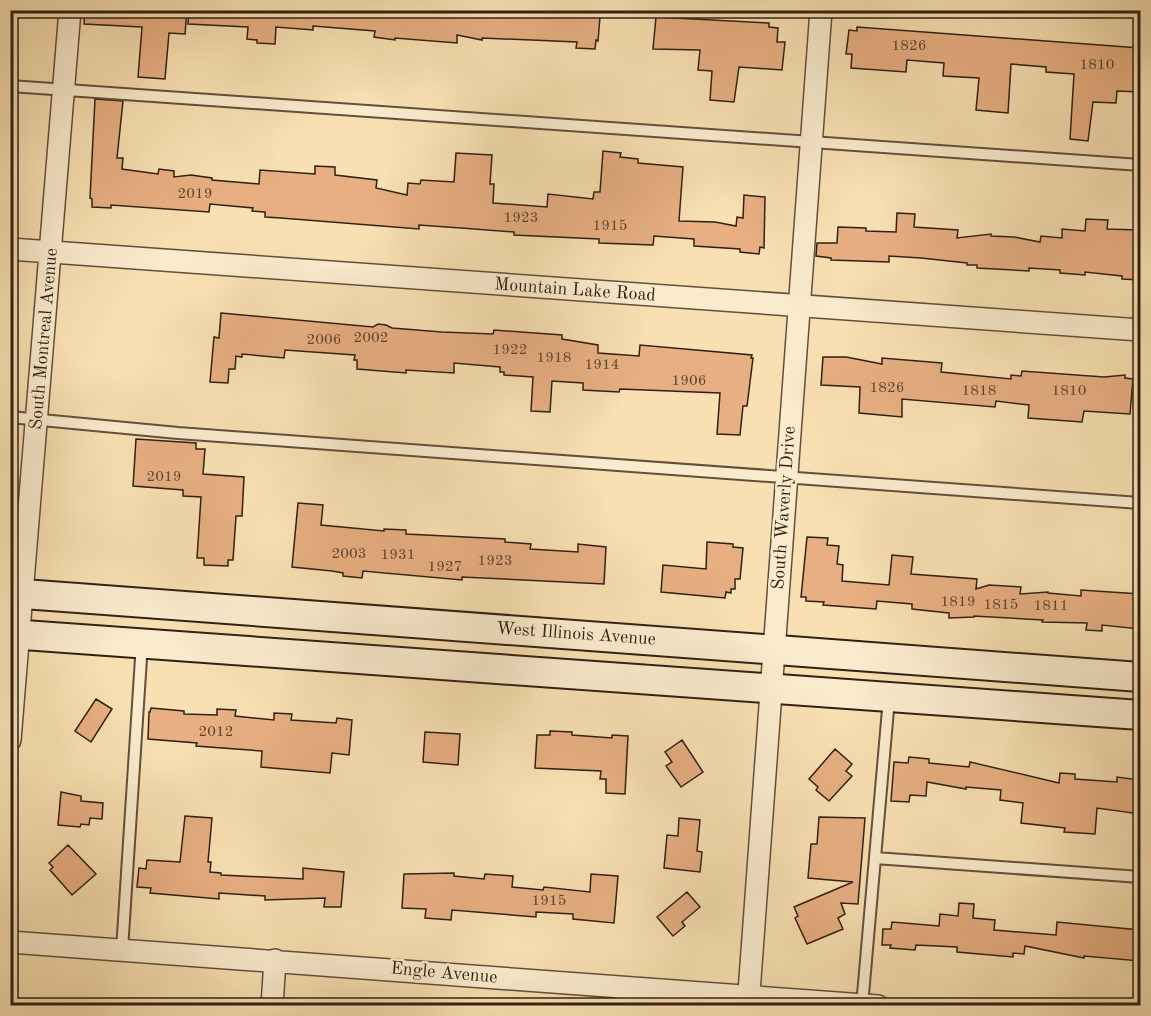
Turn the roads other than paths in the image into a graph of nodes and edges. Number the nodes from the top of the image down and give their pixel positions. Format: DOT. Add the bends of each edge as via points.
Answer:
graph roads {
  1 [pos="70,10"];
  2 [pos="821,10"];
  3 [pos="10,86"];
  4 [pos="64,90"];
  5 [pos="813,141"];
  6 [pos="1140,165"];
  7 [pos="10,249"];
  8 [pos="51,252"];
  9 [pos="800,307"];
  10 [pos="1140,330"];
  11 [pos="10,417"];
  12 [pos="37,419"];
  13 [pos="786,479"];
  14 [pos="1140,503"];
  15 [pos="16,594"];
  16 [pos="400,621"];
  17 [pos="14,634"];
  18 [pos="142,643"];
  19 [pos="774,648"];
  20 [pos="397,662"];
  21 [pos="1131,676"];
  22 [pos="772,689"];
  23 [pos="890,698"];
  24 [pos="1129,715"];
  25 [pos="10,740"];
  26 [pos="875,858"];
  27 [pos="1140,877"];
  28 [pos="10,942"];
  29 [pos="122,950"];
  30 [pos="275,960"];
  31 [pos="622,996"];
  32 [pos="748,1001"];
  33 [pos="272,1005"];
  34 [pos="867,1005"];
  1 -- 4 [label="street, South Montreal Avenue"];
  2 -- 5 [label="street, South Waverly Drive"];
  3 -- 4 [label="lane"];
  4 -- 5 [label="lane"];
  4 -- 8 [label="street, South Montreal Avenue"];
  5 -- 6 [label="lane"];
  5 -- 9 [label="street, South Waverly Drive"];
  7 -- 8 [label="street, Mountain Lake Road"];
  8 -- 9 [label="street, Mountain Lake Road"];
  8 -- 12 [label="street, South Montreal Avenue"];
  9 -- 10 [label="street, Mountain Lake Road"];
  9 -- 13 [label="street, South Waverly Drive"];
  11 -- 12 [label="lane"];
  12 -- 13 [label="lane"];
  12 -- 15 [label="street, South Montreal Avenue"];
  13 -- 14 [label="lane"];
  13 -- 19 [label="street, South Waverly Drive"];
  15 -- 16 [label="main road, West Illinois Avenue"];
  15 -- 17 [label="street, South Montreal Avenue"];
  16 -- 19 [label="main road, West Illinois Avenue"];
  16 -- 20 [label="main road"];
  17 -- 18 [label="main road"];
  17 -- 25 [label="street, South Montreal Avenue"];
  18 -- 20 [label="main road"];
  18 -- 29 [label="lane"];
  19 -- 21 [label="main road, West Illinois Avenue"];
  19 -- 22 [label="street, South Waverly Drive"];
  20 -- 22 [label="main road"];
  21 -- 24 [label="main road"];
  22 -- 23 [label="main road"];
  22 -- 32 [label="street, South Waverly Drive"];
  23 -- 24 [label="main road"];
  23 -- 26 [label="lane"];
  26 -- 27 [label="lane"];
  26 -- 34 [label="lane"];
  28 -- 29 [label="street, Engle Avenue"];
  29 -- 30 [label="street, Engle Avenue"];
  30 -- 31 [label="street, Engle Avenue"];
  30 -- 33 [label="street"];
  31 -- 32 [label="street, Engle Avenue"];
  32 -- 34 [label="street, Engle Avenue"];
}
